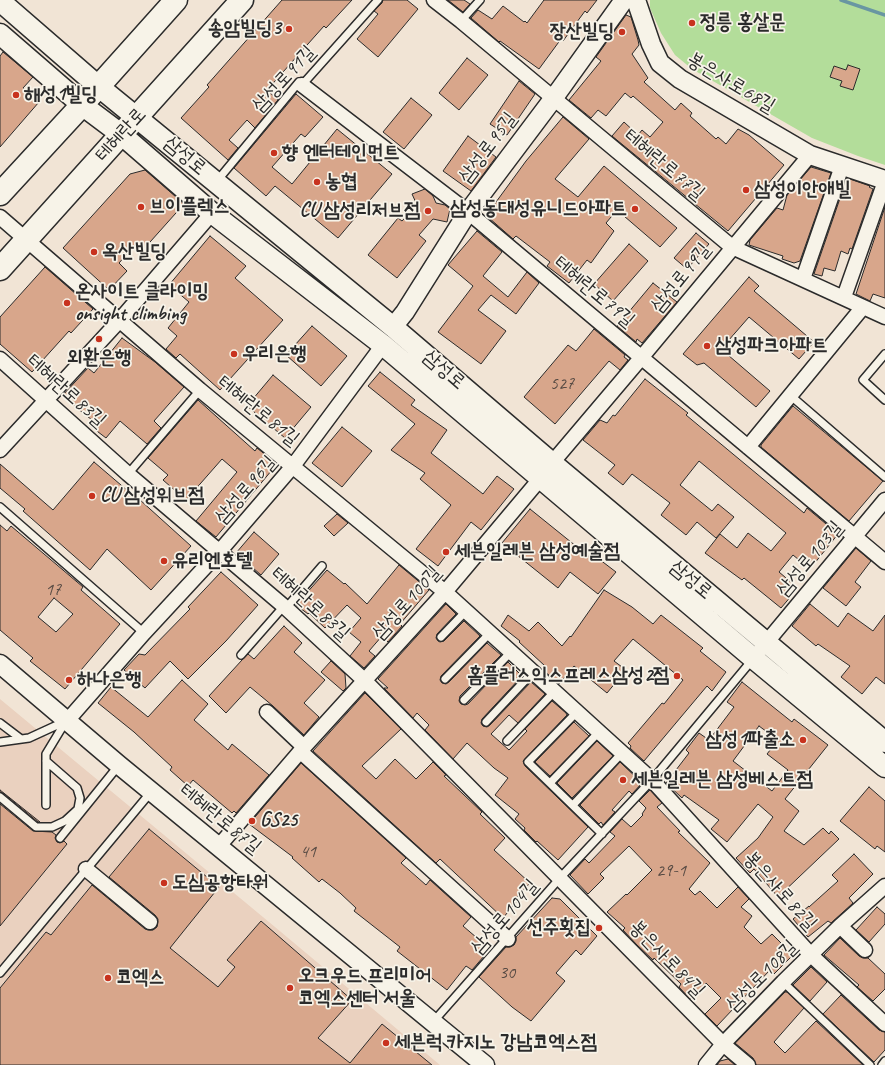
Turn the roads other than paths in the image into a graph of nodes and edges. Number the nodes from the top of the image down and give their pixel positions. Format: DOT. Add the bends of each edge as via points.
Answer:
graph roads {
  1 [pos="176,0"];
  2 [pos="242,0"];
  3 [pos="378,0"];
  4 [pos="434,0"];
  5 [pos="480,0"];
  6 [pos="624,0"];
  7 [pos="636,0"];
  8 [pos="0,1"];
  9 [pos="461,21"];
  10 [pos="0,34"];
  11 [pos="302,85"];
  12 [pos="98,86"];
  13 [pos="553,99"];
  14 [pos="82,105"];
  15 [pos="137,117"];
  16 [pos="122,134"];
  17 [pos="810,155"];
  18 [pos="842,166"];
  19 [pos="885,180"];
  20 [pos="216,182"];
  21 [pos="0,194"];
  22 [pos="212,212"];
  23 [pos="468,212"];
  24 [pos="0,217"];
  25 [pos="26,240"];
  26 [pos="732,247"];
  27 [pos="0,269"];
  28 [pos="803,279"];
  29 [pos="844,297"];
  30 [pos="863,307"];
  31 [pos="885,317"];
  32 [pos="119,321"];
  33 [pos="393,327"];
  34 [pos="383,345"];
  35 [pos="885,354"];
  36 [pos="641,358"];
  37 [pos="0,359"];
  38 [pos="200,390"];
  39 [pos="791,396"];
  40 [pos="47,400"];
  41 [pos="885,400"];
  42 [pos="748,447"];
  43 [pos="0,450"];
  44 [pos="552,463"];
  45 [pos="293,466"];
  46 [pos="128,474"];
  47 [pos="885,478"];
  48 [pos="540,479"];
  49 [pos="885,500"];
  50 [pos="0,507"];
  51 [pos="854,537"];
  52 [pos="219,552"];
  53 [pos="885,562"];
  54 [pos="322,566"];
  55 [pos="444,592"];
  56 [pos="285,607"];
  57 [pos="466,611"];
  58 [pos="144,633"];
  59 [pos="490,633"];
  60 [pos="441,637"];
  61 [pos="767,643"];
  62 [pos="511,652"];
  63 [pos="241,656"];
  64 [pos="753,658"];
  65 [pos="0,664"];
  66 [pos="533,672"];
  67 [pos="445,679"];
  68 [pos="364,680"];
  69 [pos="555,692"];
  70 [pos="464,700"];
  71 [pos="268,712"];
  72 [pos="577,712"];
  73 [pos="66,721"];
  74 [pos="486,722"];
  75 [pos="0,723"];
  76 [pos="599,732"];
  77 [pos="21,739"];
  78 [pos="507,741"];
  79 [pos="0,742"];
  80 [pos="885,742"];
  81 [pos="303,750"];
  82 [pos="622,753"];
  83 [pos="46,761"];
  84 [pos="119,765"];
  85 [pos="885,767"];
  86 [pos="652,780"];
  87 [pos="550,783"];
  88 [pos="151,791"];
  89 [pos="0,797"];
  90 [pos="46,805"];
  91 [pos="573,805"];
  92 [pos="602,834"];
  93 [pos="60,838"];
  94 [pos="219,846"];
  95 [pos="86,869"];
  96 [pos="560,878"];
  97 [pos="885,886"];
  98 [pos="150,922"];
  99 [pos="840,926"];
  100 [pos="508,939"];
  101 [pos="865,950"];
  102 [pos="811,955"];
  103 [pos="0,973"];
  104 [pos="783,982"];
  105 [pos="433,1022"];
  106 [pos="885,1024"];
  107 [pos="723,1044"];
  108 [pos="885,1061"];
  109 [pos="483,1065"];
  110 [pos="706,1065"];
  111 [pos="748,1065"];
  112 [pos="870,1065"];
  113 [pos="882,1065"];
  1 -- 12 [label="main road"];
  2 -- 15 [label="main road, 테헤란로"];
  3 -- 11 [label="lane, 삼성로91길"];
  4 -- 9 [label="street, 테헤란로77길"];
  5 -- 9 [label="lane"];
  6 -- 13 [label="street, 삼성로95길"];
  7 -- 17 [label="street, 봉은사로68길" via="651,44 660,63 670,72"];
  8 -- 12 [label="main road, 삼성로"];
  9 -- 13 [label="street, 테헤란로77길"];
  10 -- 14 [label="main road, 삼성로"];
  11 -- 20 [label="lane, 삼성로91길" via="299,82"];
  11 -- 23 [label="street, 테헤란로79길"];
  12 -- 14 [label="main road"];
  12 -- 15 [label="main road, 삼성로"];
  13 -- 23 [label="street, 삼성로95길"];
  13 -- 26 [label="street, 테헤란로77길"];
  14 -- 16 [label="main road, 삼성로"];
  14 -- 21 [label="main road"];
  15 -- 16 [label="main road, 테헤란로"];
  15 -- 20 [label="main road, 삼성로"];
  16 -- 22 [label="main road, 삼성로"];
  16 -- 25 [label="main road, 테헤란로"];
  17 -- 18 [label="street, 봉은사로68길"];
  17 -- 26 [label="street, 삼성로99길"];
  18 -- 19 [label="street, 봉은사로68길"];
  18 -- 28 [label="street"];
  19 -- 29 [label="street, 봉은사로68길"];
  20 -- 33 [label="main road, 삼성로"];
  22 -- 32 [label="street"];
  22 -- 34 [label="main road, 삼성로"];
  23 -- 33 [label="street, 삼성로95길"];
  23 -- 36 [label="street, 테헤란로79길"];
  24 -- 25 [label="street, 테헤란로81길"];
  25 -- 27 [label="main road, 테헤란로"];
  25 -- 32 [label="street, 테헤란로81길"];
  26 -- 28 [label="street, 테헤란로77길"];
  26 -- 36 [label="street, 삼성로99길"];
  28 -- 29 [label="street, 테헤란로77길"];
  29 -- 30 [label="street, 테헤란로77길"];
  30 -- 31 [label="street, 테헤란로77길"];
  30 -- 39 [label="street"];
  32 -- 38 [label="street, 테헤란로81길"];
  32 -- 40 [label="street"];
  33 -- 44 [label="main road, 삼성로"];
  34 -- 45 [label="street, 삼성로96길"];
  34 -- 48 [label="main road, 삼성로"];
  35 -- 41 [label="lane" via="863,380"];
  36 -- 42 [label="street, 테헤란로79길"];
  36 -- 44 [label="street, 삼성로99길"];
  37 -- 40 [label="street, 테헤란로83길"];
  38 -- 45 [label="street, 테헤란로81길"];
  38 -- 46 [label="lane"];
  39 -- 42 [label="street"];
  39 -- 47 [label="lane"];
  40 -- 43 [label="street"];
  40 -- 46 [label="street, 테헤란로83길"];
  42 -- 51 [label="street, 테헤란로79길"];
  44 -- 61 [label="main road, 삼성로"];
  45 -- 52 [label="street, 삼성로96길"];
  45 -- 55 [label="street, 테헤란로81길"];
  46 -- 52 [label="street, 테헤란로83길"];
  48 -- 55 [label="street, 삼성로100길"];
  48 -- 64 [label="main road, 삼성로"];
  49 -- 51 [label="street, 삼성로103길"];
  50 -- 58 [label="lane"];
  51 -- 53 [label="street, 테헤란로79길"];
  51 -- 61 [label="street, 삼성로103길"];
  52 -- 56 [label="street, 테헤란로83길"];
  52 -- 58 [label="street, 삼성로96길"];
  54 -- 56 [label="lane"];
  55 -- 57 [label="street, 테헤란로81길"];
  55 -- 68 [label="street, 삼성로100길"];
  56 -- 63 [label="lane"];
  56 -- 68 [label="street, 테헤란로83길"];
  57 -- 59 [label="street, 테헤란로81길"];
  57 -- 60 [label="lane"];
  58 -- 73 [label="street, 삼성로96길"];
  59 -- 62 [label="street, 테헤란로81길"];
  59 -- 67 [label="lane"];
  61 -- 64 [label="street, 삼성로103길"];
  61 -- 80 [label="main road, 삼성로"];
  62 -- 66 [label="street, 테헤란로81길"];
  62 -- 70 [label="lane"];
  64 -- 85 [label="main road, 삼성로"];
  64 -- 86 [label="lane, 삼성로104길"];
  65 -- 73 [label="street, 테헤란로87길"];
  66 -- 69 [label="street, 테헤란로81길"];
  66 -- 74 [label="lane"];
  68 -- 81 [label="street, 삼성로100길"];
  68 -- 96 [label="street, 테헤란로83길"];
  69 -- 72 [label="street, 테헤란로81길"];
  69 -- 78 [label="lane"];
  71 -- 81 [label="street"];
  72 -- 76 [label="street, 테헤란로81길"];
  72 -- 87 [label="lane" via="528,762"];
  73 -- 77 [label="lane" via="29,738"];
  73 -- 83 [label="lane" via="46,754"];
  73 -- 84 [label="street, 테헤란로87길"];
  75 -- 77 [label="lane"];
  76 -- 82 [label="street, 테헤란로81길"];
  76 -- 87 [label="lane"];
  77 -- 79 [label="lane"];
  81 -- 94 [label="street, 삼성로100길"];
  81 -- 100 [label="street"];
  82 -- 86 [label="street, 테헤란로81길"];
  82 -- 91 [label="lane"];
  83 -- 89 [label="lane" via="77,788 80,798 78,809 65,821 52,827 36,827"];
  83 -- 90 [label="lane"];
  84 -- 88 [label="street, 테헤란로87길"];
  84 -- 93 [label="lane"];
  86 -- 92 [label="lane, 삼성로104길"];
  86 -- 102 [label="street, 봉은사로82길"];
  87 -- 91 [label="lane"];
  88 -- 94 [label="street, 테헤란로87길"];
  88 -- 95 [label="lane"];
  91 -- 92 [label="lane"];
  92 -- 96 [label="lane, 삼성로104길"];
  94 -- 105 [label="street, 테헤란로87길"];
  95 -- 98 [label="street"];
  95 -- 103 [label="lane"];
  96 -- 100 [label="lane, 삼성로104길"];
  96 -- 107 [label="street, 봉은사로84길"];
  97 -- 99 [label="street, 삼성로108길"];
  99 -- 101 [label="street"];
  99 -- 102 [label="street, 삼성로108길"];
  100 -- 105 [label="lane, 삼성로104길"];
  102 -- 104 [label="street, 삼성로108길"];
  102 -- 106 [label="street, 봉은사로82길"];
  104 -- 107 [label="street, 삼성로108길"];
  104 -- 112 [label="lane"];
  105 -- 109 [label="street, 테헤란로87길"];
  107 -- 110 [label="street, 삼성로108길"];
  107 -- 111 [label="street, 봉은사로84길"];
  108 -- 113 [label="lane"];
}
